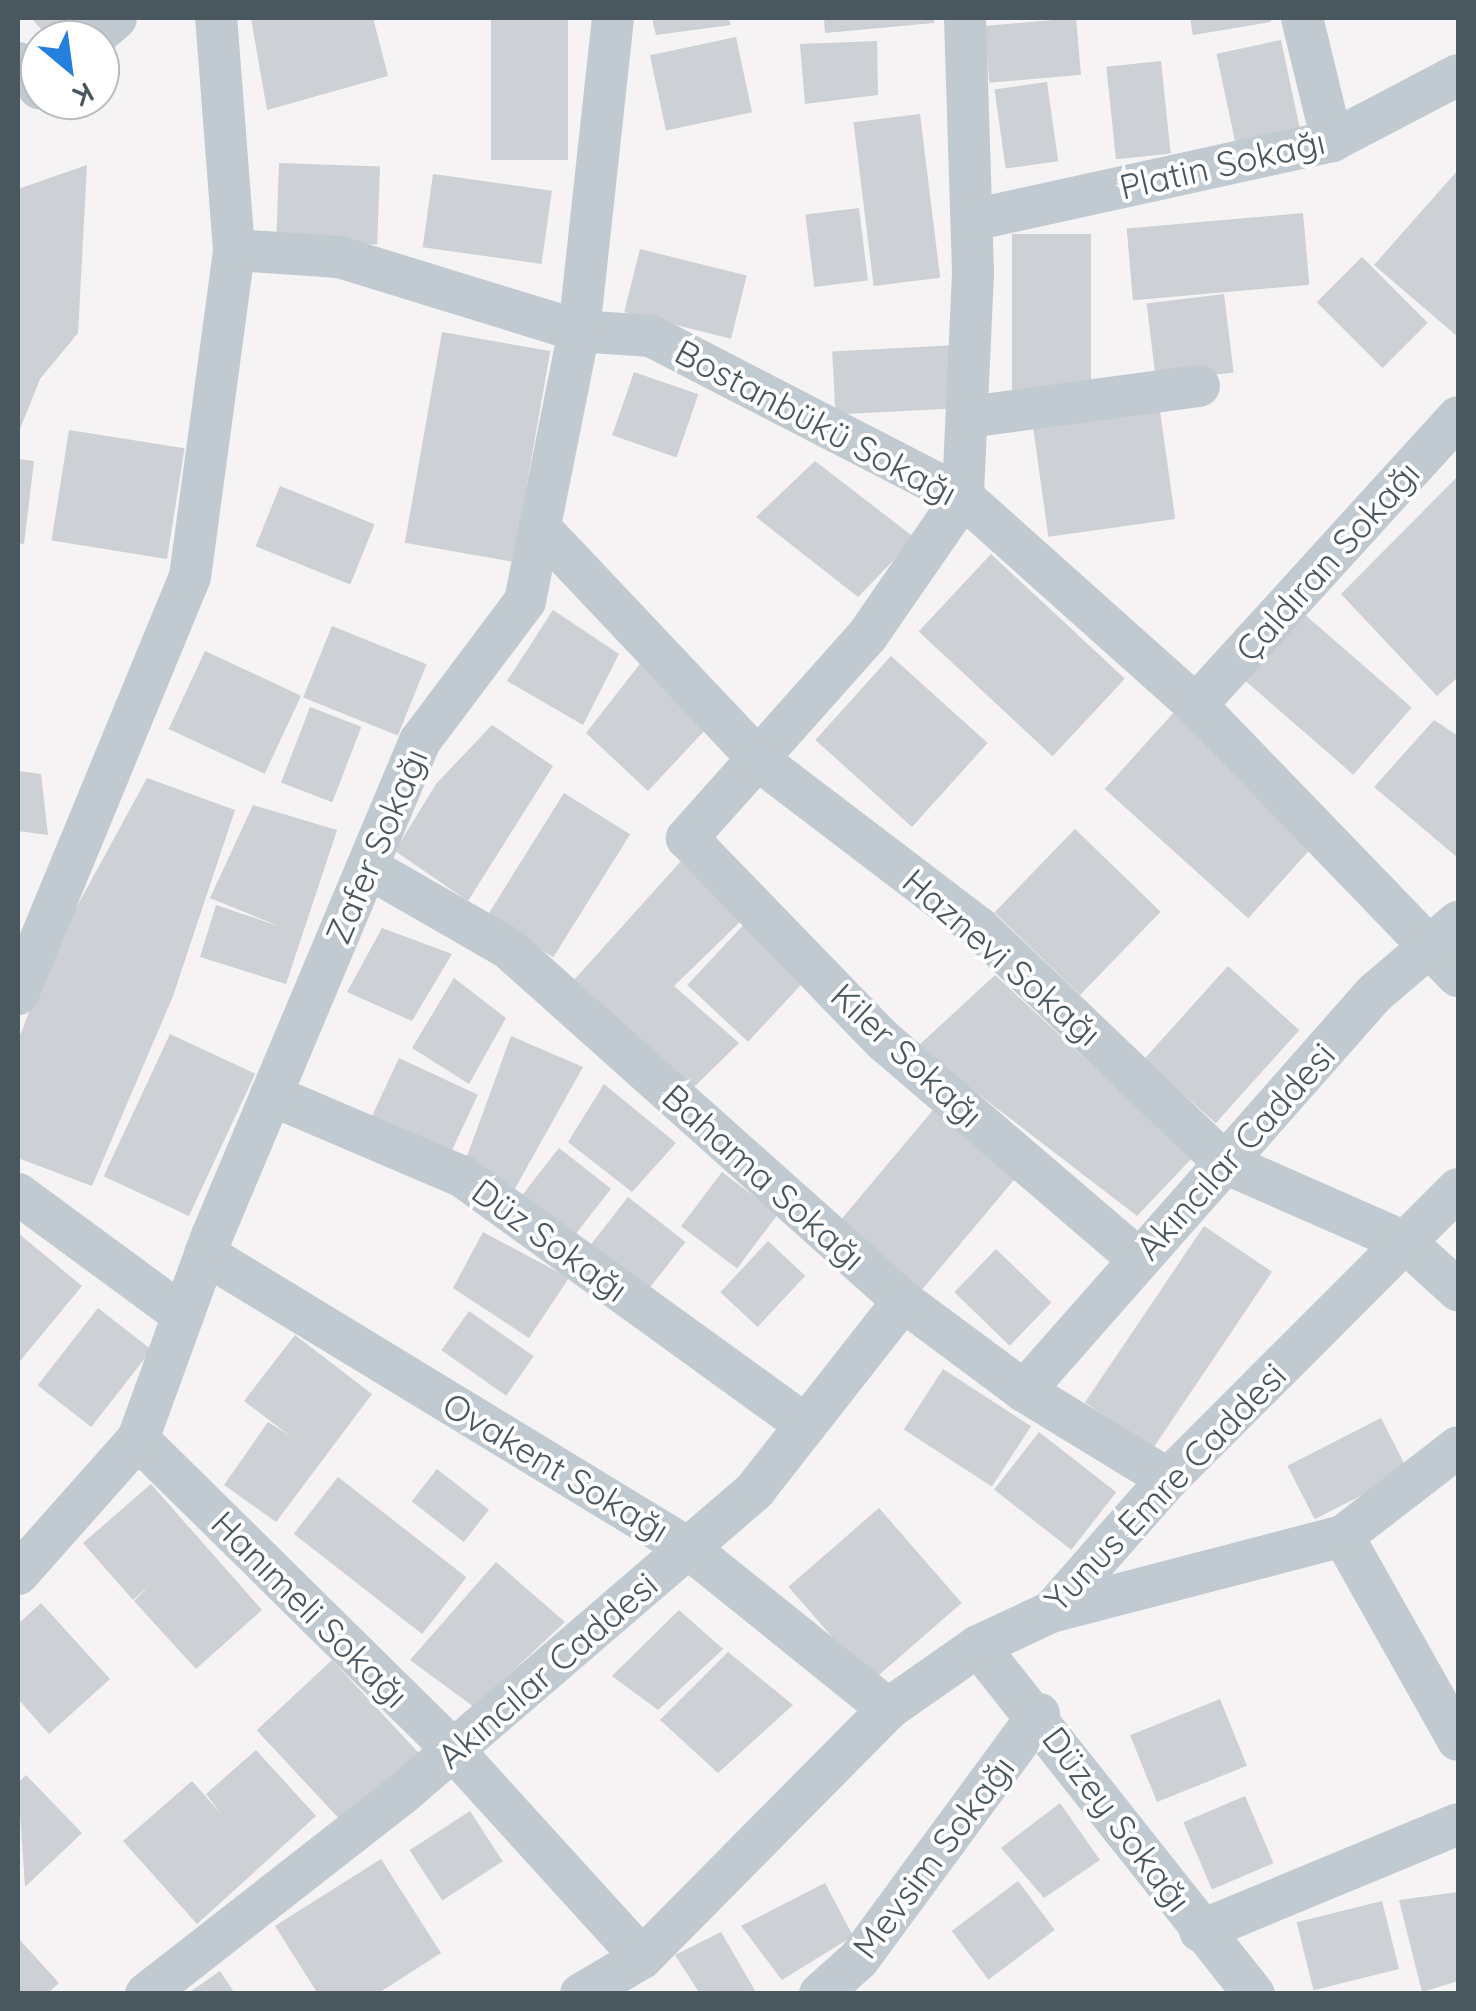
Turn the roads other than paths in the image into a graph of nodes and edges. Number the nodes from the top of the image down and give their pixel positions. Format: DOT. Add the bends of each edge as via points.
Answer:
graph roads {
  1 [pos="216,18"];
  2 [pos="613,18"];
  3 [pos="965,18"];
  4 [pos="1302,18"];
  5 [pos="1458,75"];
  6 [pos="1332,141"];
  7 [pos="973,220"];
  8 [pos="234,250"];
  9 [pos="579,331"];
  10 [pos="1199,386"];
  11 [pos="969,417"];
  12 [pos="1458,417"];
  13 [pos="963,497"];
  14 [pos="540,528"];
  15 [pos="1196,705"];
  16 [pos="762,762"];
  17 [pos="367,867"];
  18 [pos="1449,948"];
  19 [pos="18,994"];
  20 [pos="271,1095"];
  21 [pos="1225,1163"];
  22 [pos="1458,1190"];
  23 [pos="18,1194"];
  24 [pos="1405,1242"];
  25 [pos="204,1254"];
  26 [pos="1138,1259"];
  27 [pos="1458,1290"];
  28 [pos="903,1300"];
  29 [pos="183,1315"];
  30 [pos="1024,1391"];
  31 [pos="806,1424"];
  32 [pos="138,1439"];
  33 [pos="1458,1448"];
  34 [pos="1168,1478"];
  35 [pos="1343,1536"];
  36 [pos="688,1548"];
  37 [pos="18,1574"];
  38 [pos="1051,1612"];
  39 [pos="978,1646"];
  40 [pos="888,1709"];
  41 [pos="1039,1714"];
  42 [pos="1458,1740"];
  43 [pos="453,1750"];
  44 [pos="1458,1824"];
  45 [pos="1200,1931"];
  46 [pos="642,1958"];
  47 [pos="146,1994"];
  48 [pos="581,1994"];
  49 [pos="820,1994"];
  50 [pos="1254,1994"];
  1 -- 8 [label="street"];
  2 -- 9 [label="street, Zafer Sokağı"];
  3 -- 7 [label="street"];
  4 -- 6 [label="street"];
  5 -- 6 [label="street, Platin Sokağı"];
  6 -- 7 [label="street, Platin Sokağı"];
  7 -- 11 [label="street"];
  8 -- 9 [label="street, Bostanbükü Sokağı" via="339,256"];
  8 -- 19 [label="street" via="190,577"];
  9 -- 13 [label="street, Bostanbükü Sokağı" via="651,336"];
  9 -- 14 [label="street, Zafer Sokağı"];
  10 -- 11 [label="street"];
  11 -- 13 [label="street"];
  12 -- 15 [label="street, Çaldıran Sokağı"];
  13 -- 15 [label="street, Bostanbükü Sokağı"];
  13 -- 16 [label="street" via="867,636"];
  14 -- 16 [label="street, Haznevi Sokağı"];
  14 -- 17 [label="street, Zafer Sokağı" via="525,601 420,741"];
  15 -- 18 [label="street, Bostanbükü Sokağı"];
  16 -- 21 [label="street, Haznevi Sokağı" via="979,928"];
  16 -- 26 [label="street, Kiler Sokağı" via="687,838 884,1041"];
  17 -- 20 [label="street, Zafer Sokağı"];
  17 -- 28 [label="street, Bahama Sokağı" via="508,948"];
  18 -- 21 [label="street, Akıncılar Caddesi" via="1374,994"];
  20 -- 25 [label="street, Zafer Sokağı"];
  20 -- 31 [label="street, Düz Sokağı" via="463,1176"];
  21 -- 24 [label="street, Haznevi Sokağı"];
  21 -- 26 [label="street, Akıncılar Caddesi"];
  22 -- 24 [label="street, Yunus Emre Caddesi"];
  23 -- 29 [label="street"];
  24 -- 27 [label="street, Haznevi Sokağı"];
  24 -- 34 [label="street, Yunus Emre Caddesi"];
  25 -- 29 [label="street, Zafer Sokağı"];
  25 -- 36 [label="street, Ovakent Sokağı"];
  26 -- 30 [label="street, Akıncılar Caddesi"];
  28 -- 30 [label="street, Bahama Sokağı"];
  28 -- 31 [label="street, Akıncılar Caddesi"];
  29 -- 32 [label="street, Zafer Sokağı"];
  30 -- 34 [label="street, Bahama Sokağı"];
  31 -- 36 [label="street, Akıncılar Caddesi" via="755,1490"];
  32 -- 37 [label="street, Zafer Sokağı"];
  32 -- 43 [label="street, Hanımeli Sokağı"];
  33 -- 35 [label="street"];
  34 -- 38 [label="street, Yunus Emre Caddesi"];
  35 -- 38 [label="street"];
  35 -- 42 [label="street"];
  36 -- 40 [label="street, Ovakent Sokağı"];
  36 -- 43 [label="street, Akıncılar Caddesi"];
  38 -- 39 [label="street, Yunus Emre Caddesi"];
  39 -- 40 [label="street, Yunus Emre Caddesi"];
  39 -- 41 [label="street, Düzey Sokağı"];
  40 -- 46 [label="street, Yunus Emre Caddesi"];
  41 -- 45 [label="street, Düzey Sokağı"];
  41 -- 49 [label="street, Mevsim Sokağı" via="859,1959"];
  43 -- 46 [label="street, Hanımeli Sokağı"];
  43 -- 47 [label="street, Akıncılar Caddesi"];
  44 -- 45 [label="street"];
  45 -- 50 [label="street, Düzey Sokağı"];
  46 -- 48 [label="street, Yunus Emre Caddesi"];
}
